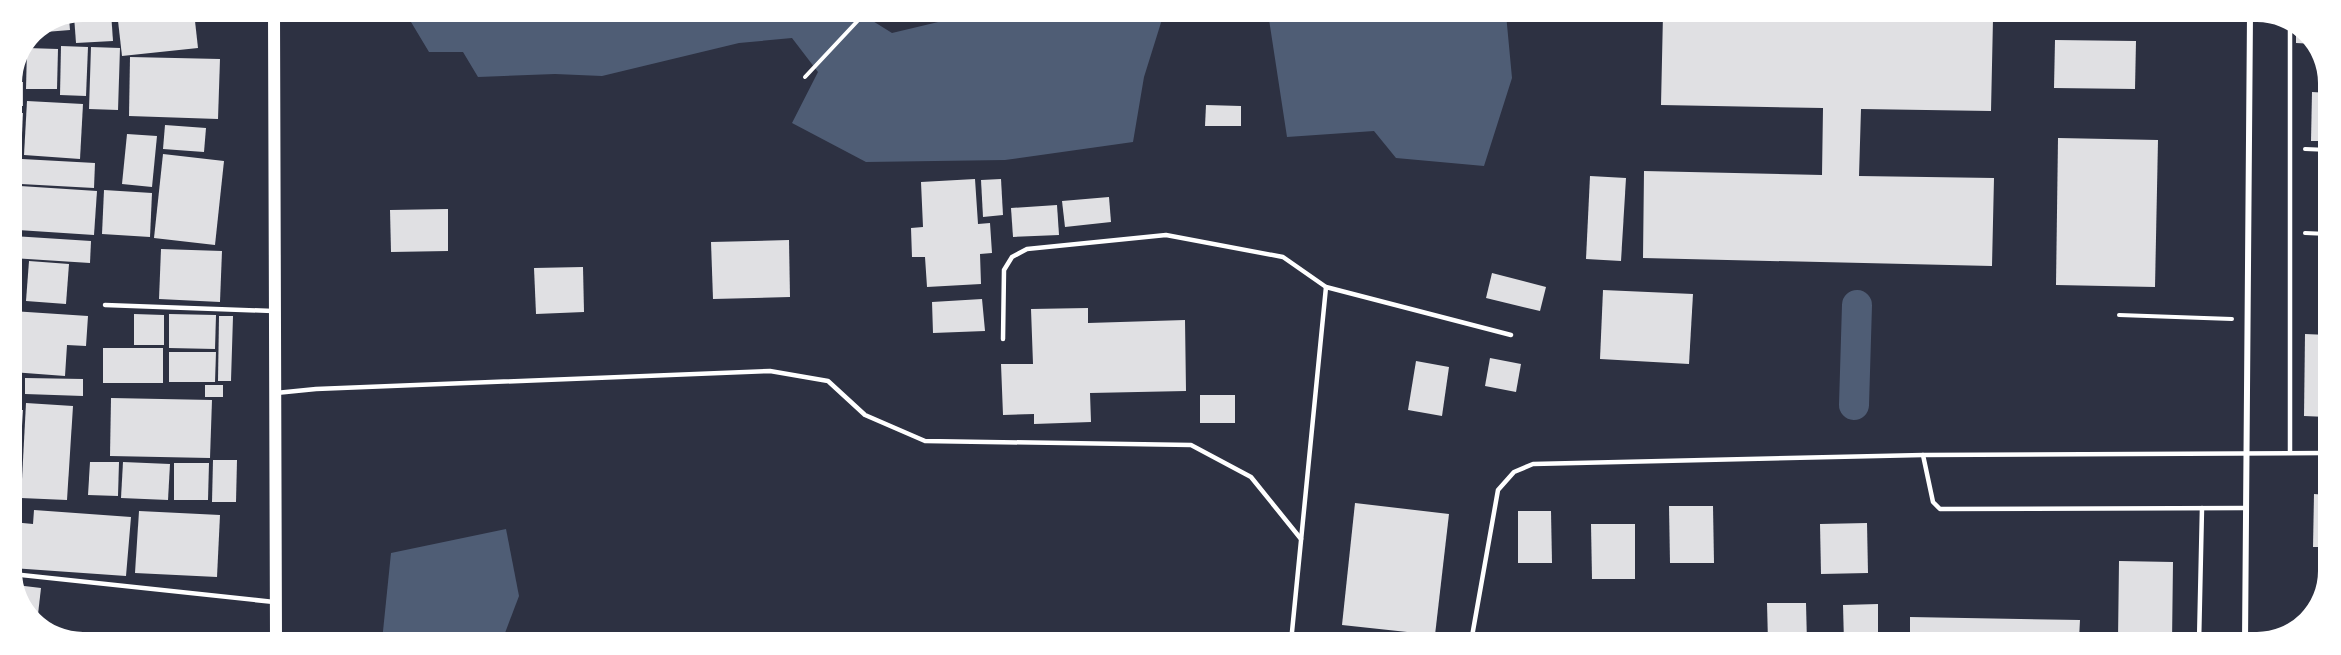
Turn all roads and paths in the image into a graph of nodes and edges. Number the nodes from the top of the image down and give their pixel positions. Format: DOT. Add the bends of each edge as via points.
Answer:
graph roads {
  1 [pos="274,22"];
  2 [pos="857,22"];
  3 [pos="2250,22"];
  4 [pos="2290,32"];
  5 [pos="805,78"];
  6 [pos="1326,286"];
  7 [pos="105,305"];
  8 [pos="275,311"];
  9 [pos="2119,315"];
  10 [pos="2248,319"];
  11 [pos="1510,335"];
  12 [pos="1003,339"];
  13 [pos="276,393"];
  14 [pos="2290,452"];
  15 [pos="2247,453"];
  16 [pos="2318,453"];
  17 [pos="1923,455"];
  18 [pos="2202,508"];
  19 [pos="2246,508"];
  20 [pos="1301,539"];
  21 [pos="23,575"];
  22 [pos="276,602"];
  23 [pos="276,632"];
  24 [pos="1292,632"];
  25 [pos="1473,632"];
  26 [pos="2199,632"];
  27 [pos="2245,632"];
  1 -- 8 [label="main road"];
  2 -- 5 [label="path"];
  3 -- 10 [label="street"];
  4 -- 14 [label="lane"];
  6 -- 11 [label="lane"];
  6 -- 12 [label="lane" via="1283,257 1166,235 1027,249 1012,257 1004,270"];
  6 -- 20 [label="lane"];
  7 -- 8 [label="lane"];
  8 -- 13 [label="main road"];
  9 -- 10 [label="path"];
  10 -- 15 [label="street"];
  13 -- 20 [label="lane" via="770,371 828,381 865,415 925,441 1191,446 1251,477"];
  13 -- 22 [label="main road"];
  14 -- 15 [label="lane"];
  14 -- 16 [label="lane"];
  15 -- 17 [label="lane"];
  15 -- 19 [label="street"];
  17 -- 18 [label="lane" via="1933,502 1940,509"];
  17 -- 25 [label="lane" via="1533,464 1514,472 1498,490"];
  18 -- 19 [label="lane"];
  18 -- 26 [label="lane"];
  19 -- 27 [label="street"];
  20 -- 24 [label="lane"];
  21 -- 22 [label="lane"];
  22 -- 23 [label="main road"];
}
